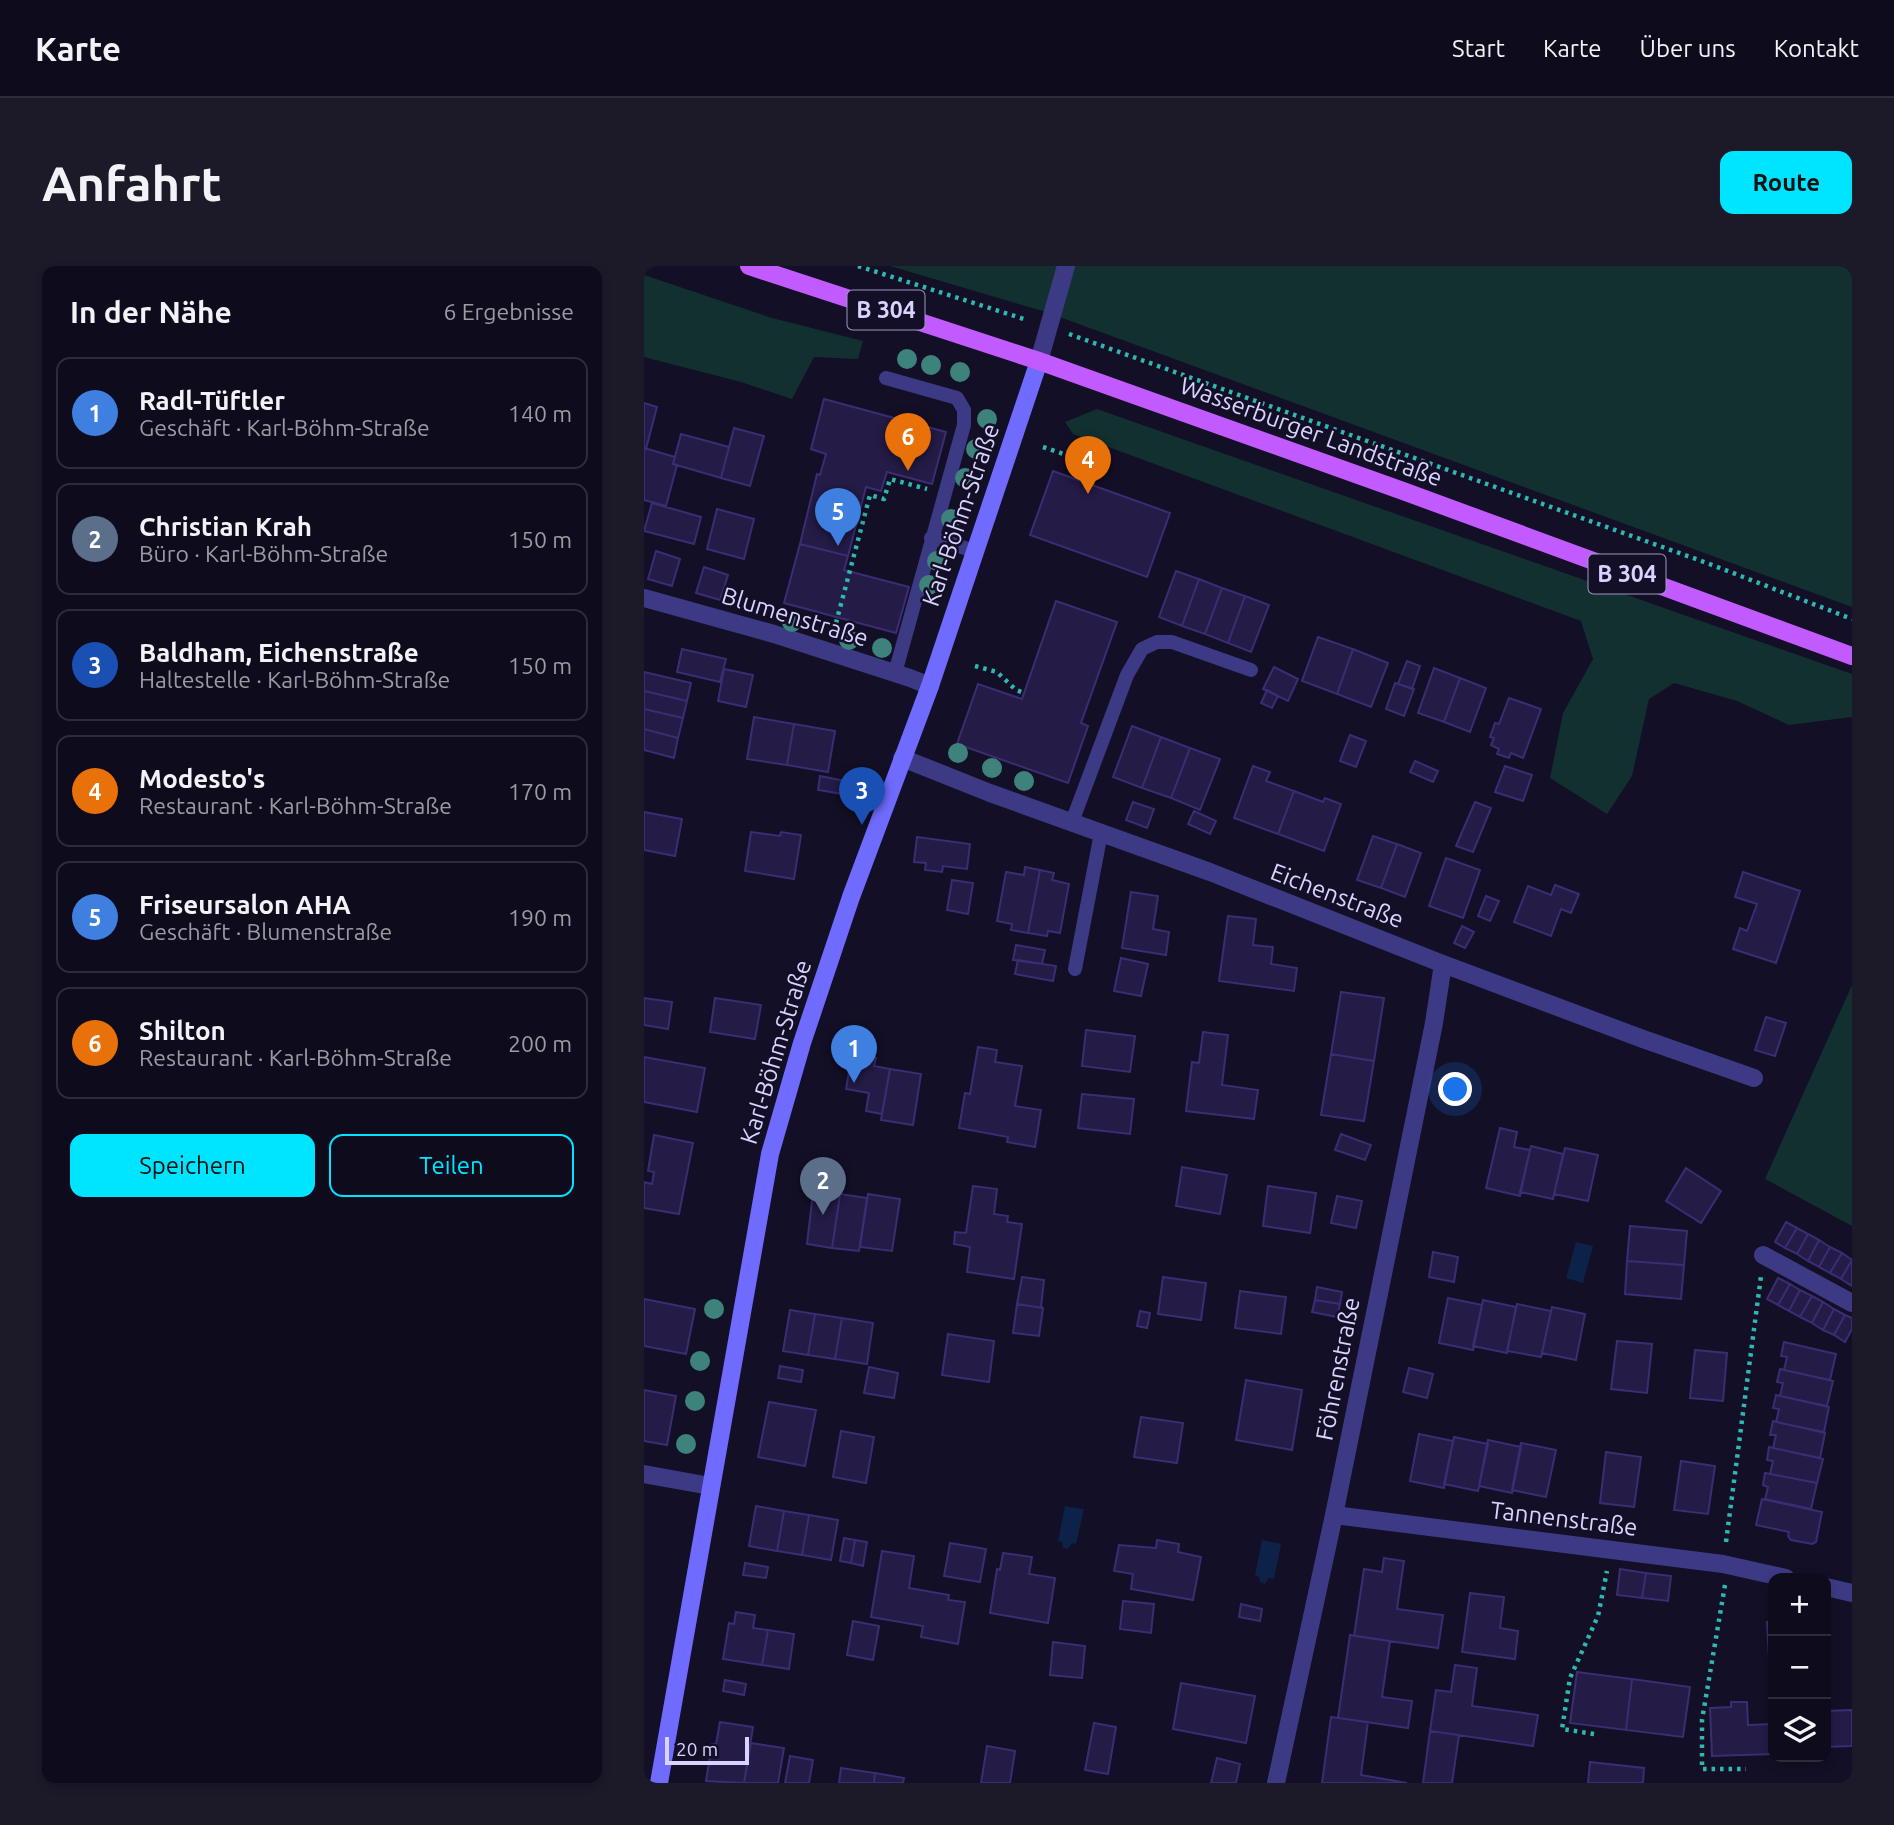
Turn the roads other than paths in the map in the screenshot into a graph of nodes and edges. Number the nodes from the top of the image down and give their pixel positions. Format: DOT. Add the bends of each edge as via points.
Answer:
graph roads {
  1 [pos="749,266"];
  2 [pos="1066,266"];
  3 [pos="1039,361"];
  4 [pos="886,378"];
  5 [pos="931,538"];
  6 [pos="975,551"];
  7 [pos="644,598"];
  8 [pos="1852,656"];
  9 [pos="1251,670"];
  10 [pos="895,673"];
  11 [pos="930,686"];
  12 [pos="902,758"];
  13 [pos="1072,822"];
  14 [pos="1101,833"];
  15 [pos="1443,964"];
  16 [pos="1074,969"];
  17 [pos="1754,1078"];
  18 [pos="1763,1255"];
  19 [pos="1852,1303"];
  20 [pos="644,1474"];
  21 [pos="710,1486"];
  22 [pos="1334,1515"];
  23 [pos="1768,1577"];
  24 [pos="1831,1588"];
  25 [pos="1852,1594"];
  26 [pos="659,1783"];
  27 [pos="1276,1783"];
  1 -- 3 [label="main road, Wasserburger Landstraße / B 304"];
  2 -- 3 [label="street"];
  3 -- 6 [label="street, Karl-Böhm-Straße"];
  3 -- 8 [label="main road, Wasserburger Landstraße / B 304"];
  4 -- 5 [label="lane" via="957,398 964,410 964,425"];
  5 -- 6 [label="lane"];
  5 -- 10 [label="lane"];
  6 -- 11 [label="street, Karl-Böhm-Straße"];
  7 -- 10 [label="street, Blumenstraße"];
  9 -- 13 [label="lane" via="1172,642 1142,649 1127,675"];
  10 -- 11 [label="street, Blumenstraße"];
  11 -- 12 [label="street, Karl-Böhm-Straße"];
  12 -- 13 [label="street, Eichenstraße"];
  12 -- 21 [label="street, Karl-Böhm-Straße" via="802,1043 770,1154"];
  13 -- 14 [label="street, Eichenstraße"];
  14 -- 15 [label="street, Eichenstraße"];
  14 -- 16 [label="lane"];
  15 -- 17 [label="street, Eichenstraße"];
  15 -- 22 [label="street, Föhrenstraße"];
  18 -- 19 [label="street"];
  20 -- 21 [label="street"];
  21 -- 26 [label="street, Karl-Böhm-Straße"];
  22 -- 23 [label="street, Tannenstraße"];
  22 -- 27 [label="street, Föhrenstraße"];
  24 -- 25 [label="street"];
}
